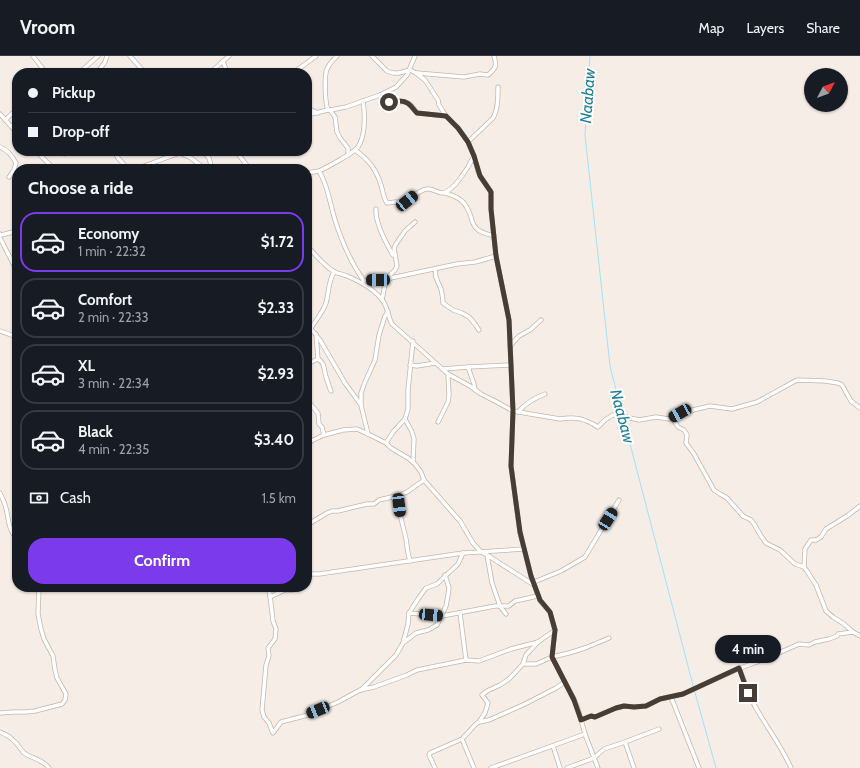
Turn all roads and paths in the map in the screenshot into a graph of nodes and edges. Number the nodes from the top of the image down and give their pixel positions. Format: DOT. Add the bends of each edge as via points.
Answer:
graph roads {
  1 [pos="33,56"];
  2 [pos="98,56"];
  3 [pos="107,56"];
  4 [pos="130,56"];
  5 [pos="228,56"];
  6 [pos="316,56"];
  7 [pos="336,56"];
  8 [pos="372,56"];
  9 [pos="415,56"];
  10 [pos="494,56"];
  11 [pos="223,61"];
  12 [pos="42,68"];
  13 [pos="85,68"];
  14 [pos="101,68"];
  15 [pos="141,68"];
  16 [pos="215,68"];
  17 [pos="225,68"];
  18 [pos="300,68"];
  19 [pos="410,70"];
  20 [pos="416,73"];
  21 [pos="498,87"];
  22 [pos="380,95"];
  23 [pos="363,101"];
  24 [pos="312,110"];
  25 [pos="329,110"];
  26 [pos="318,113"];
  27 [pos="0,114"];
  28 [pos="12,114"];
  29 [pos="312,114"];
  30 [pos="446,116"];
  31 [pos="6,120"];
  32 [pos="12,127"];
  33 [pos="468,142"];
  34 [pos="0,146"];
  35 [pos="356,150"];
  36 [pos="12,155"];
  37 [pos="348,155"];
  38 [pos="41,156"];
  39 [pos="118,156"];
  40 [pos="169,156"];
  41 [pos="187,156"];
  42 [pos="240,156"];
  43 [pos="474,156"];
  44 [pos="209,158"];
  45 [pos="49,164"];
  46 [pos="124,164"];
  47 [pos="151,164"];
  48 [pos="199,164"];
  49 [pos="211,164"];
  50 [pos="246,164"];
  51 [pos="319,171"];
  52 [pos="12,172"];
  53 [pos="312,172"];
  54 [pos="8,177"];
  55 [pos="445,193"];
  56 [pos="376,210"];
  57 [pos="415,222"];
  58 [pos="12,232"];
  59 [pos="0,234"];
  60 [pos="494,236"];
  61 [pos="0,238"];
  62 [pos="312,251"];
  63 [pos="496,256"];
  64 [pos="396,258"];
  65 [pos="12,260"];
  66 [pos="435,270"];
  67 [pos="334,272"];
  68 [pos="386,279"];
  69 [pos="363,281"];
  70 [pos="368,287"];
  71 [pos="382,300"];
  72 [pos="388,312"];
  73 [pos="541,320"];
  74 [pos="312,327"];
  75 [pos="312,329"];
  76 [pos="0,330"];
  77 [pos="478,330"];
  78 [pos="316,334"];
  79 [pos="12,335"];
  80 [pos="412,341"];
  81 [pos="510,346"];
  82 [pos="318,359"];
  83 [pos="312,362"];
  84 [pos="436,363"];
  85 [pos="410,365"];
  86 [pos="511,365"];
  87 [pos="468,367"];
  88 [pos="443,369"];
  89 [pos="448,374"];
  90 [pos="475,390"];
  91 [pos="331,391"];
  92 [pos="545,394"];
  93 [pos="361,405"];
  94 [pos="312,406"];
  95 [pos="860,408"];
  96 [pos="513,411"];
  97 [pos="518,412"];
  98 [pos="672,417"];
  99 [pos="405,419"];
  100 [pos="438,422"];
  101 [pos="368,434"];
  102 [pos="324,435"];
  103 [pos="312,441"];
  104 [pos="386,443"];
  105 [pos="414,462"];
  106 [pos="424,480"];
  107 [pos="0,493"];
  108 [pos="397,496"];
  109 [pos="620,500"];
  110 [pos="860,506"];
  111 [pos="312,522"];
  112 [pos="12,533"];
  113 [pos="524,549"];
  114 [pos="481,552"];
  115 [pos="463,553"];
  116 [pos="487,554"];
  117 [pos="410,560"];
  118 [pos="804,568"];
  119 [pos="312,574"];
  120 [pos="446,575"];
  121 [pos="534,584"];
  122 [pos="39,592"];
  123 [pos="270,592"];
  124 [pos="281,592"];
  125 [pos="538,596"];
  126 [pos="270,597"];
  127 [pos="500,606"];
  128 [pos="409,613"];
  129 [pos="460,613"];
  130 [pos="506,614"];
  131 [pos="441,616"];
  132 [pos="555,630"];
  133 [pos="853,632"];
  134 [pos="860,636"];
  135 [pos="609,638"];
  136 [pos="538,642"];
  137 [pos="403,643"];
  138 [pos="552,657"];
  139 [pos="466,660"];
  140 [pos="523,664"];
  141 [pos="739,668"];
  142 [pos="565,682"];
  143 [pos="360,690"];
  144 [pos="671,697"];
  145 [pos="0,713"];
  146 [pos="581,720"];
  147 [pos="480,722"];
  148 [pos="659,729"];
  149 [pos="0,732"];
  150 [pos="585,734"];
  151 [pos="462,739"];
  152 [pos="625,742"];
  153 [pos="553,746"];
  154 [pos="594,758"];
  155 [pos="49,768"];
  156 [pos="435,768"];
  157 [pos="474,768"];
  158 [pos="491,768"];
  159 [pos="560,768"];
  160 [pos="567,768"];
  161 [pos="598,768"];
  162 [pos="634,768"];
  163 [pos="700,768"];
  164 [pos="791,768"];
  1 -- 12 [label="street"];
  2 -- 13 [label="street"];
  3 -- 14 [label="street"];
  4 -- 15 [label="street"];
  5 -- 11 [label="street"];
  6 -- 18 [label="street"];
  7 -- 25 [label="street" via="326,70 325,102"];
  8 -- 19 [label="street" via="393,73"];
  9 -- 19 [label="street"];
  10 -- 20 [label="street" via="496,67 488,75 464,77"];
  11 -- 16 [label="street"];
  11 -- 17 [label="street"];
  19 -- 20 [label="street"];
  19 -- 22 [label="street" via="396,87"];
  20 -- 30 [label="street" via="425,80"];
  21 -- 33 [label="street" via="498,106 493,118"];
  22 -- 23 [label="street"];
  22 -- 30 [label="street" via="389,102 400,101 411,105 417,113"];
  23 -- 25 [label="street"];
  23 -- 35 [label="street" via="362,133"];
  24 -- 26 [label="street"];
  25 -- 26 [label="street"];
  25 -- 37 [label="street" via="335,117 337,132 348,148"];
  26 -- 29 [label="street"];
  27 -- 31 [label="street"];
  28 -- 31 [label="street"];
  30 -- 33 [label="street"];
  31 -- 32 [label="street"];
  33 -- 43 [label="street"];
  34 -- 36 [label="street"];
  35 -- 37 [label="street"];
  35 -- 55 [label="street" via="372,167 387,203 403,203 427,189"];
  37 -- 51 [label="street"];
  38 -- 45 [label="street"];
  39 -- 46 [label="street"];
  40 -- 47 [label="street"];
  41 -- 48 [label="street"];
  42 -- 50 [label="street"];
  43 -- 55 [label="street" via="459,180"];
  43 -- 60 [label="street" via="478,172 491,192"];
  44 -- 49 [label="street"];
  51 -- 53 [label="street"];
  51 -- 69 [label="street" via="349,257"];
  52 -- 54 [label="street"];
  55 -- 60 [label="street" via="460,199 466,205 476,228"];
  56 -- 64 [label="street" via="378,224"];
  57 -- 64 [label="street" via="396,244"];
  58 -- 59 [label="street"];
  60 -- 63 [label="street"];
  61 -- 65 [label="street"];
  62 -- 67 [label="street"];
  63 -- 66 [label="street"];
  63 -- 81 [label="street" via="509,320"];
  64 -- 68 [label="street" via="397,266"];
  66 -- 68 [label="street"];
  66 -- 77 [label="street" via="443,303 469,317"];
  67 -- 70 [label="street"];
  67 -- 74 [label="street" via="330,278 326,303"];
  68 -- 69 [label="street"];
  68 -- 71 [label="street"];
  69 -- 70 [label="street"];
  70 -- 71 [label="street"];
  71 -- 72 [label="street"];
  72 -- 80 [label="street" via="392,324"];
  72 -- 93 [label="street" via="379,335 375,360 361,393"];
  73 -- 81 [label="street"];
  75 -- 78 [label="street"];
  76 -- 79 [label="street"];
  78 -- 82 [label="street"];
  78 -- 93 [label="street"];
  80 -- 84 [label="street"];
  80 -- 85 [label="street"];
  81 -- 86 [label="street"];
  82 -- 83 [label="street"];
  82 -- 91 [label="street" via="322,362"];
  84 -- 85 [label="street"];
  84 -- 88 [label="street"];
  85 -- 99 [label="street" via="408,409"];
  86 -- 87 [label="street"];
  86 -- 96 [label="street"];
  87 -- 88 [label="street"];
  87 -- 90 [label="street"];
  88 -- 89 [label="street"];
  89 -- 90 [label="street"];
  89 -- 100 [label="street" via="448,402"];
  90 -- 96 [label="street"];
  92 -- 97 [label="street" via="534,398"];
  93 -- 101 [label="street"];
  94 -- 102 [label="street" via="318,413"];
  95 -- 98 [label="street" via="851,401 842,385 838,383 797,380 757,402 732,409 710,406"];
  96 -- 97 [label="street"];
  96 -- 113 [label="street" via="511,466"];
  97 -- 98 [label="street" via="560,419 585,419 598,427 613,415 639,420"];
  98 -- 118 [label="street" via="687,435 686,444 714,490 751,520 766,543"];
  99 -- 104 [label="street"];
  99 -- 105 [label="street" via="414,439"];
  101 -- 102 [label="street" via="358,429"];
  101 -- 104 [label="street"];
  102 -- 103 [label="street"];
  104 -- 105 [label="street"];
  105 -- 106 [label="street"];
  106 -- 108 [label="street"];
  106 -- 114 [label="street" via="457,518"];
  107 -- 112 [label="street"];
  108 -- 111 [label="street" via="379,500 374,504 332,511"];
  108 -- 117 [label="street"];
  109 -- 121 [label="street" via="585,557"];
  110 -- 118 [label="street" via="826,529 816,540 811,540 805,549"];
  113 -- 114 [label="street"];
  113 -- 121 [label="street"];
  114 -- 115 [label="street"];
  114 -- 116 [label="street"];
  115 -- 117 [label="street"];
  115 -- 120 [label="street" via="458,564"];
  116 -- 121 [label="street"];
  116 -- 127 [label="street" via="492,583"];
  117 -- 119 [label="street"];
  118 -- 133 [label="street" via="816,585 826,612"];
  120 -- 128 [label="street" via="437,584 426,588"];
  120 -- 131 [label="street" via="449,588 446,606"];
  121 -- 125 [label="street"];
  122 -- 145 [label="street" via="38,614 41,629 53,656 57,678 66,694 65,700 62,704 35,711"];
  123 -- 126 [label="street"];
  124 -- 126 [label="street"];
  125 -- 127 [label="street" via="516,600 509,606"];
  125 -- 132 [label="street" via="550,612"];
  126 -- 143 [label="street" via="276,629 275,638 268,648 262,710 273,733 281,722 308,715"];
  127 -- 129 [label="street"];
  127 -- 130 [label="street"];
  128 -- 131 [label="street"];
  128 -- 137 [label="street"];
  129 -- 131 [label="street"];
  129 -- 139 [label="street"];
  131 -- 137 [label="street" via="437,625 416,633"];
  132 -- 136 [label="street"];
  132 -- 138 [label="street"];
  133 -- 134 [label="street"];
  133 -- 141 [label="street" via="838,634 809,645 799,644"];
  135 -- 138 [label="street"];
  136 -- 139 [label="street" via="479,661"];
  136 -- 140 [label="street" via="526,655"];
  137 -- 143 [label="street" via="396,655"];
  138 -- 140 [label="street" via="536,664"];
  138 -- 142 [label="street"];
  139 -- 143 [label="street" via="423,668"];
  140 -- 147 [label="street" via="500,686 482,695 488,703"];
  141 -- 144 [label="street"];
  141 -- 164 [label="street" via="748,693"];
  142 -- 146 [label="street"];
  142 -- 147 [label="street" via="525,704"];
  144 -- 146 [label="street" via="646,706 616,708"];
  144 -- 163 [label="street"];
  146 -- 150 [label="street"];
  147 -- 151 [label="street"];
  148 -- 152 [label="street"];
  149 -- 155 [label="street" via="15,741 26,754 42,761"];
  150 -- 153 [label="street"];
  150 -- 154 [label="street"];
  151 -- 156 [label="street" via="429,754"];
  151 -- 157 [label="street"];
  152 -- 154 [label="street" via="604,750"];
  152 -- 162 [label="street"];
  153 -- 158 [label="street"];
  153 -- 159 [label="street"];
  154 -- 160 [label="street"];
  154 -- 161 [label="street"];
}
